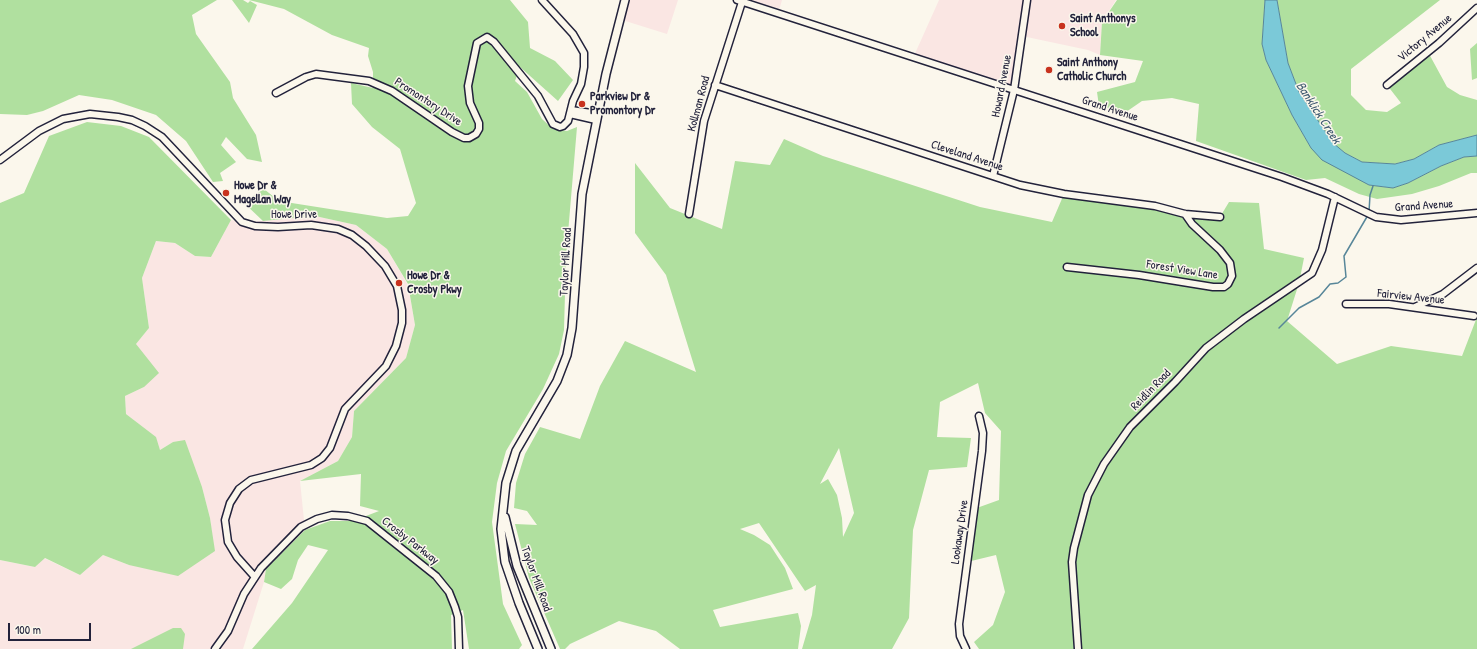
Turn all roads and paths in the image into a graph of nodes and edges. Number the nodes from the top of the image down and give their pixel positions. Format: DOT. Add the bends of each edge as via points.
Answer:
graph roads {
  1 [pos="542,0"];
  2 [pos="625,0"];
  3 [pos="1027,0"];
  4 [pos="740,1"];
  5 [pos="1477,8"];
  6 [pos="715,85"];
  7 [pos="1388,85"];
  8 [pos="1014,90"];
  9 [pos="276,93"];
  10 [pos="570,112"];
  11 [pos="597,117"];
  12 [pos="0,160"];
  13 [pos="993,176"];
  14 [pos="1335,197"];
  15 [pos="1477,213"];
  16 [pos="689,214"];
  17 [pos="1185,214"];
  18 [pos="1220,217"];
  19 [pos="1067,267"];
  20 [pos="1477,268"];
  21 [pos="1346,304"];
  22 [pos="1415,307"];
  23 [pos="1474,316"];
  24 [pos="979,416"];
  25 [pos="504,515"];
  26 [pos="254,576"];
  27 [pos="215,649"];
  28 [pos="459,649"];
  29 [pos="538,649"];
  30 [pos="551,649"];
  31 [pos="966,649"];
  32 [pos="1078,649"];
  1 -- 10 [label="street" via="573,34 584,53 583,73"];
  2 -- 11 [label="main road, Taylor Mill Road"];
  3 -- 8 [label="street, Howard Avenue"];
  4 -- 6 [label="street, Kollman Road"];
  4 -- 8 [label="street, Grand Avenue"];
  5 -- 7 [label="street, Victory Avenue"];
  6 -- 13 [label="street, Cleveland Avenue"];
  6 -- 16 [label="street, Kollman Road" via="704,121"];
  8 -- 13 [label="street, Howard Avenue"];
  8 -- 14 [label="street, Grand Avenue" via="1282,177"];
  9 -- 10 [label="street, Promontory Drive" via="316,74 369,81 392,91 452,132 469,138 476,134 479,123 470,103 468,86 477,43 487,37 494,42 538,96 553,124 563,126 568,121"];
  10 -- 11 [label="street"];
  11 -- 25 [label="main road, Taylor Mill Road" via="582,194 572,328 567,355 556,381 516,451 506,483"];
  12 -- 26 [label="street, Howe Drive" via="39,131 63,119 90,114 132,120 162,137 242,222 256,226 311,225 338,229 352,235 366,246 385,266 396,286 402,310 402,323 396,346 386,366 345,409 330,448 322,458 311,465 251,480 239,489 230,503 225,520 228,542 237,558"];
  13 -- 17 [label="street, Cleveland Avenue" via="1050,192 1155,206"];
  14 -- 15 [label="street, Grand Avenue" via="1373,216 1401,220"];
  14 -- 32 [label="street, Reidlin Road" via="1322,250 1312,273 1210,344 1130,427 1104,464 1088,495 1072,562"];
  17 -- 18 [label="street, Cleveland Avenue"];
  17 -- 19 [label="street, Forest View Lane" via="1230,263 1232,276 1224,287"];
  20 -- 22 [label="street" via="1444,294"];
  21 -- 22 [label="street, Fairview Avenue"];
  22 -- 23 [label="street, Fairview Avenue"];
  24 -- 31 [label="street, Lookaway Drive" via="982,451 958,624"];
  25 -- 29 [label="main road, Taylor Mill Road" via="501,529 505,562 516,597"];
  25 -- 30 [label="main road, Taylor Mill Road" via="517,566"];
  26 -- 27 [label="street, Crosby Parkway" via="228,631"];
  26 -- 28 [label="street, Crosby Parkway" via="291,535 307,523 332,515 357,518 377,528 443,583 458,616"];
}
